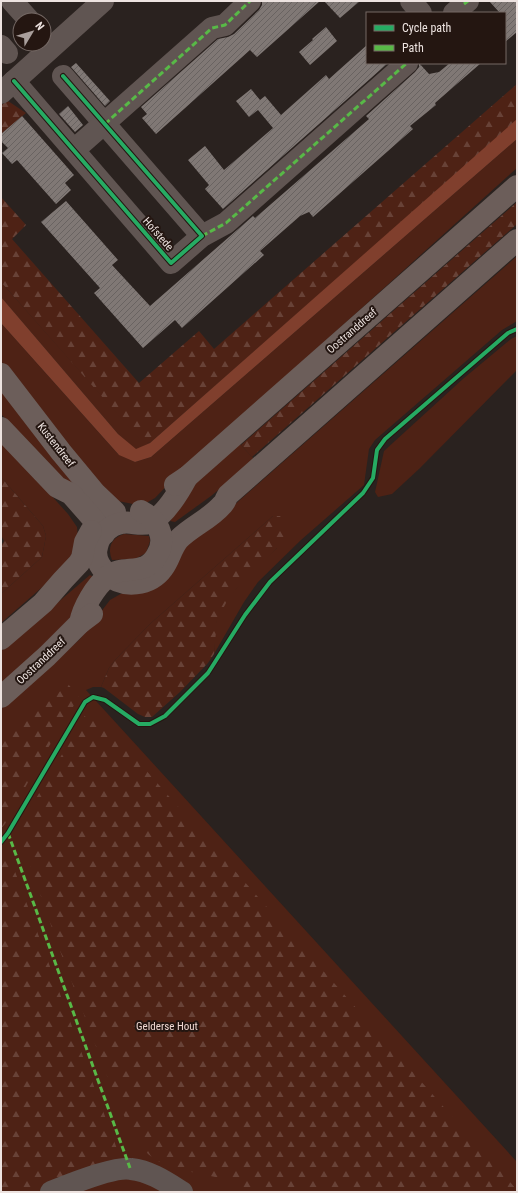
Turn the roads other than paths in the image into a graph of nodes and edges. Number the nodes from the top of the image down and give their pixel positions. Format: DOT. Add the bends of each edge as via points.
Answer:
graph roads {
  1 [pos="12,1"];
  2 [pos="103,1"];
  3 [pos="250,1"];
  4 [pos="411,1"];
  5 [pos="22,12"];
  6 [pos="420,12"];
  7 [pos="52,39"];
  8 [pos="39,52"];
  9 [pos="406,64"];
  10 [pos="63,76"];
  11 [pos="7,87"];
  12 [pos="105,124"];
  13 [pos="74,150"];
  14 [pos="517,186"];
  15 [pos="202,236"];
  16 [pos="517,240"];
  17 [pos="1,374"];
  18 [pos="1,428"];
  19 [pos="115,512"];
  20 [pos="97,530"];
  21 [pos="158,530"];
  22 [pos="102,568"];
  23 [pos="1,639"];
  24 [pos="1,697"];
  25 [pos="51,1192"];
  26 [pos="182,1192"];
  1 -- 5 [label="street"];
  2 -- 7 [label="street, Hofstede"];
  3 -- 12 [label="street" via="225,25 212,28"];
  4 -- 6 [label="street"];
  8 -- 11 [label="street, Hofstede"];
  9 -- 15 [label="street, Hofstede" via="226,223"];
  10 -- 12 [label="street"];
  11 -- 13 [label="street, Hofstede"];
  12 -- 13 [label="street"];
  12 -- 15 [label="street"];
  13 -- 15 [label="street, Hofstede" via="171,263"];
  14 -- 21 [label="main road, Oostranddreef" via="187,477 181,490 163,512"];
  16 -- 21 [label="main road" via="228,495 216,499 183,521"];
  17 -- 19 [label="main road, Kustendreef" via="70,463"];
  18 -- 20 [label="main road" via="57,487 64,501"];
  19 -- 20 [label="main road" via="104,517"];
  19 -- 21 [label="main road" via="133,509"];
  20 -- 21 [label="main road" via="122,523 145,524"];
  20 -- 22 [label="main road" via="96,547"];
  21 -- 22 [label="main road" via="167,562 156,575 133,584"];
  22 -- 23 [label="main road" via="79,563 43,603"];
  22 -- 24 [label="main road, Oostranddreef" via="108,591 90,616"];
  25 -- 26 [label="street" via="116,1170 130,1168 152,1175"];
}
